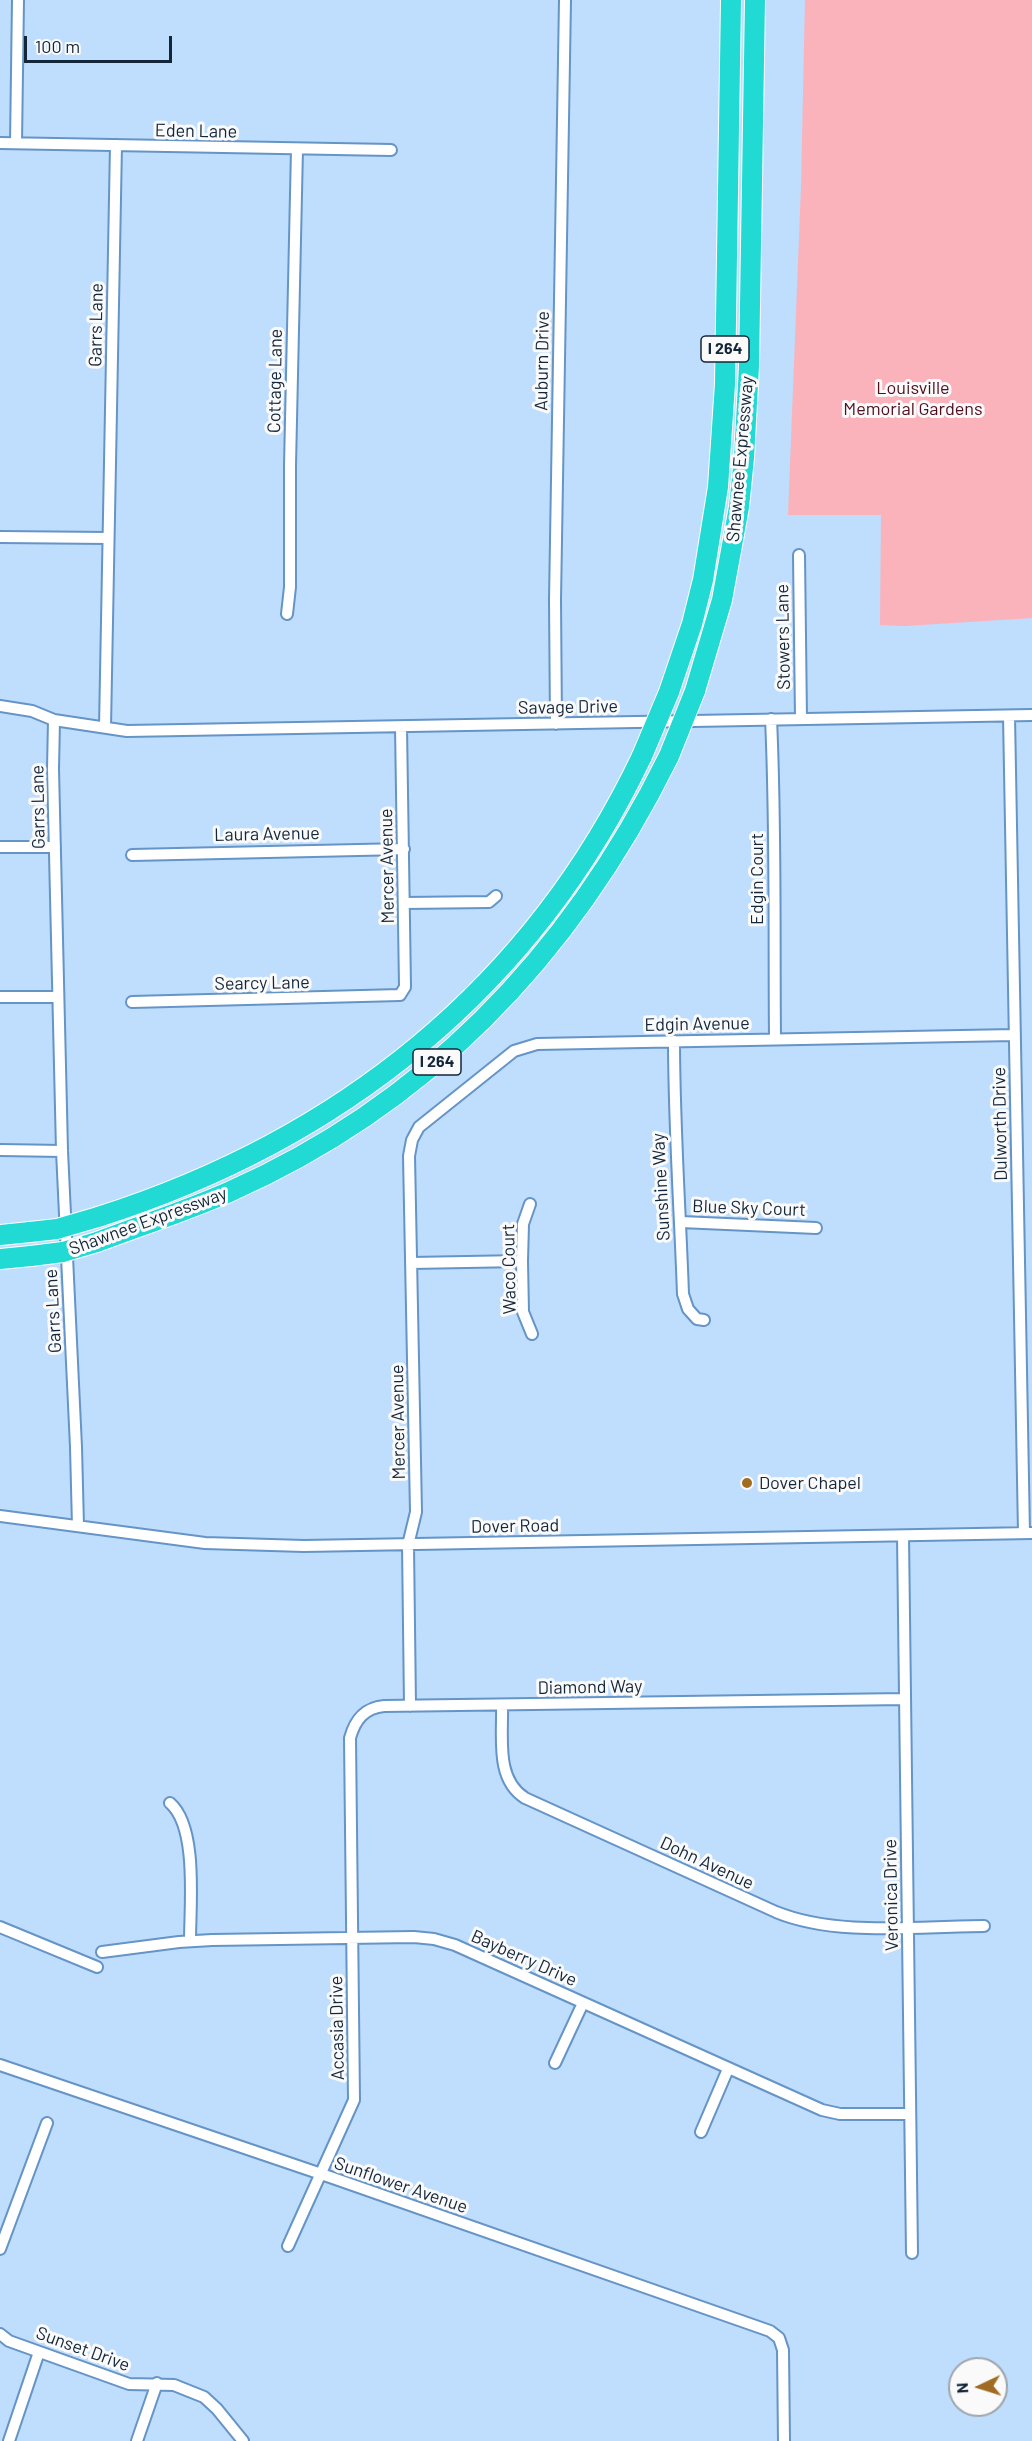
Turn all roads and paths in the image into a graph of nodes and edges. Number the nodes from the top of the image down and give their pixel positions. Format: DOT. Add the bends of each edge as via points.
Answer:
graph roads {
  1 [pos="18,0"];
  2 [pos="565,0"];
  3 [pos="731,0"];
  4 [pos="755,0"];
  5 [pos="0,143"];
  6 [pos="16,143"];
  7 [pos="116,145"];
  8 [pos="297,149"];
  9 [pos="391,150"];
  10 [pos="0,537"];
  11 [pos="108,538"];
  12 [pos="799,555"];
  13 [pos="288,614"];
  14 [pos="0,706"];
  15 [pos="1032,715"];
  16 [pos="1009,716"];
  17 [pos="771,719"];
  18 [pos="801,719"];
  19 [pos="54,720"];
  20 [pos="556,724"];
  21 [pos="105,727"];
  22 [pos="401,727"];
  23 [pos="0,847"];
  24 [pos="55,847"];
  25 [pos="404,849"];
  26 [pos="132,855"];
  27 [pos="496,896"];
  28 [pos="405,903"];
  29 [pos="0,997"];
  30 [pos="58,997"];
  31 [pos="393,997"];
  32 [pos="132,1002"];
  33 [pos="1014,1035"];
  34 [pos="775,1039"];
  35 [pos="674,1041"];
  36 [pos="413,1137"];
  37 [pos="0,1150"];
  38 [pos="62,1151"];
  39 [pos="530,1204"];
  40 [pos="681,1222"];
  41 [pos="816,1228"];
  42 [pos="0,1235"];
  43 [pos="0,1259"];
  44 [pos="522,1261"];
  45 [pos="411,1263"];
  46 [pos="704,1320"];
  47 [pos="532,1334"];
  48 [pos="0,1516"];
  49 [pos="78,1526"];
  50 [pos="1028,1533"];
  51 [pos="903,1536"];
  52 [pos="408,1545"];
  53 [pos="905,1699"];
  54 [pos="502,1705"];
  55 [pos="410,1706"];
  56 [pos="350,1796"];
  57 [pos="170,1803"];
  58 [pos="984,1926"];
  59 [pos="0,1927"];
  60 [pos="908,1927"];
  61 [pos="353,1938"];
  62 [pos="190,1941"];
  63 [pos="102,1952"];
  64 [pos="97,1967"];
  65 [pos="583,2003"];
  66 [pos="555,2063"];
  67 [pos="0,2065"];
  68 [pos="728,2069"];
  69 [pos="910,2114"];
  70 [pos="47,2123"];
  71 [pos="701,2132"];
  72 [pos="320,2174"];
  73 [pos="288,2246"];
  74 [pos="0,2249"];
  75 [pos="912,2253"];
  76 [pos="0,2334"];
  77 [pos="39,2352"];
  78 [pos="158,2383"];
  79 [pos="9,2441"];
  80 [pos="137,2441"];
  81 [pos="243,2441"];
  82 [pos="784,2441"];
  1 -- 6 [label="street"];
  2 -- 20 [label="street, Auburn Drive"];
  3 -- 42 [label="highway, Shawnee Expressway / I 264, bridge" via="725,372 721,456 711,538 692,624 669,692 627,788 590,851 548,912 501,968 424,1042 337,1106 210,1175 57,1229"];
  4 -- 43 [label="highway, Shawnee Expressway / I 264, bridge" via="749,355 739,507 722,600 695,691 669,756 631,829 570,921 524,978 449,1051 362,1118 299,1157 174,1215 63,1252"];
  5 -- 6 [label="street, Eden Lane"];
  6 -- 7 [label="street, Eden Lane"];
  7 -- 8 [label="street, Eden Lane"];
  7 -- 11 [label="street, Garrs Lane"];
  8 -- 9 [label="street, Eden Lane"];
  8 -- 13 [label="street, Cottage Lane"];
  10 -- 11 [label="street"];
  11 -- 21 [label="street, Garrs Lane"];
  12 -- 18 [label="street, Stowers Lane"];
  14 -- 19 [label="street" via="32,711"];
  15 -- 16 [label="street, Savage Drive"];
  16 -- 18 [label="street, Savage Drive"];
  16 -- 33 [label="street, Dulworth Drive"];
  17 -- 18 [label="street, Savage Drive"];
  17 -- 20 [label="street, Savage Drive"];
  17 -- 34 [label="street, Edgin Court"];
  19 -- 21 [label="street"];
  19 -- 24 [label="street, Garrs Lane"];
  20 -- 22 [label="street, Savage Drive"];
  21 -- 22 [label="street, Savage Drive" via="127,731"];
  22 -- 25 [label="street, Mercer Avenue"];
  23 -- 24 [label="street"];
  24 -- 30 [label="street, Garrs Lane"];
  25 -- 26 [label="street, Laura Avenue"];
  25 -- 28 [label="street, Mercer Avenue"];
  27 -- 28 [label="street" via="489,902"];
  28 -- 31 [label="street, Mercer Avenue" via="405,987"];
  29 -- 30 [label="street"];
  30 -- 38 [label="street, Garrs Lane"];
  31 -- 32 [label="street, Searcy Lane"];
  33 -- 34 [label="street, Edgin Avenue"];
  33 -- 50 [label="street, Dulworth Drive"];
  34 -- 35 [label="street, Edgin Avenue"];
  35 -- 36 [label="street, Edgin Avenue" via="524,1047 431,1116"];
  35 -- 40 [label="street, Sunshine Way"];
  36 -- 45 [label="street, Mercer Avenue" via="409,1156"];
  37 -- 38 [label="street"];
  38 -- 49 [label="street, Garrs Lane"];
  39 -- 44 [label="street, Waco Court" via="523,1224"];
  40 -- 41 [label="street, Blue Sky Court"];
  40 -- 46 [label="street, Sunshine Way" via="685,1303 697,1319"];
  44 -- 45 [label="street"];
  44 -- 47 [label="street, Waco Court" via="523,1312"];
  45 -- 52 [label="street, Mercer Avenue" via="416,1512"];
  48 -- 49 [label="street, Dover Road"];
  49 -- 52 [label="street, Dover Road" via="227,1544"];
  50 -- 51 [label="street, Dover Road"];
  51 -- 52 [label="street, Dover Road"];
  51 -- 53 [label="street, Veronica Drive"];
  52 -- 55 [label="street, Mercer Avenue"];
  53 -- 54 [label="street, Diamond Way"];
  53 -- 60 [label="street, Veronica Drive"];
  54 -- 55 [label="street, Diamond Way"];
  54 -- 60 [label="street, Dohn Avenue" via="504,1770 511,1786 525,1798 789,1918 828,1926"];
  55 -- 56 [label="street, Diamond Way" via="375,1707 357,1721 350,1738"];
  56 -- 61 [label="street, Accasia Drive"];
  57 -- 62 [label="street" via="189,1839"];
  58 -- 60 [label="street, Dohn Avenue"];
  59 -- 64 [label="street"];
  60 -- 69 [label="street, Veronica Drive"];
  61 -- 62 [label="street, Bayberry Drive"];
  61 -- 65 [label="street, Bayberry Drive" via="414,1937 446,1942"];
  61 -- 72 [label="street, Accasia Drive" via="354,2100"];
  62 -- 63 [label="street, Bayberry Drive"];
  65 -- 66 [label="street"];
  65 -- 68 [label="street, Bayberry Drive"];
  67 -- 72 [label="street, Sunflower Avenue"];
  68 -- 69 [label="street, Bayberry Drive" via="822,2110 840,2114"];
  68 -- 71 [label="street"];
  69 -- 75 [label="street, Veronica Drive"];
  70 -- 74 [label="street"];
  72 -- 73 [label="street, Accasia Drive"];
  72 -- 82 [label="street, Sunflower Avenue" via="770,2331 782,2347"];
  76 -- 77 [label="street, Sunset Drive"];
  77 -- 78 [label="street, Sunset Drive" via="129,2384"];
  77 -- 79 [label="street"];
  78 -- 80 [label="street"];
  78 -- 81 [label="street, Sunset Drive" via="204,2397"];
}
